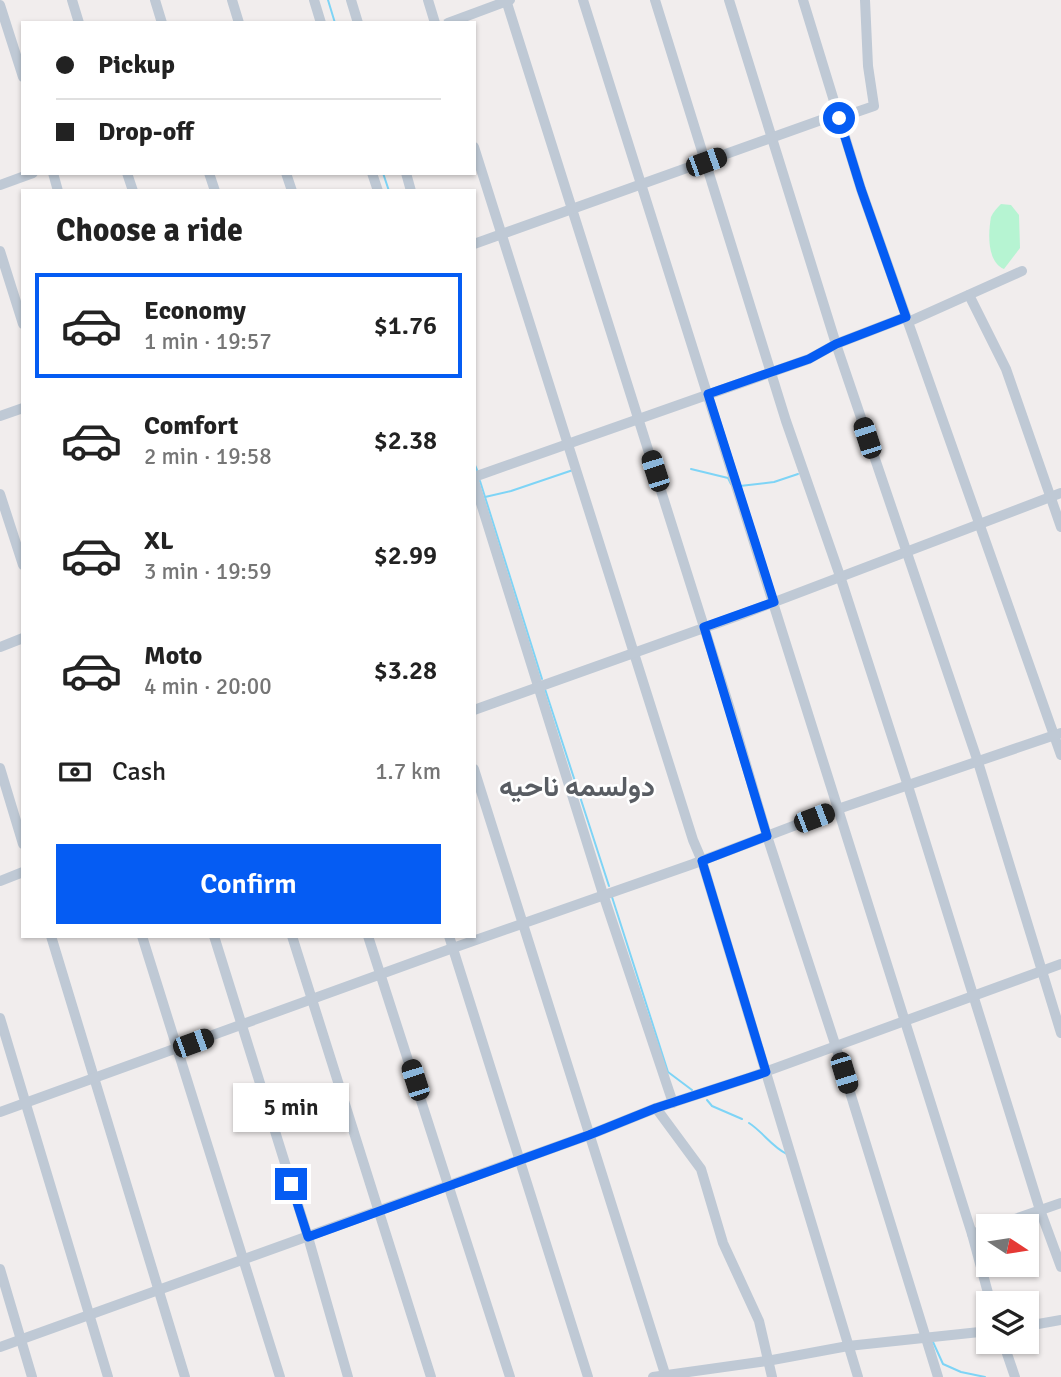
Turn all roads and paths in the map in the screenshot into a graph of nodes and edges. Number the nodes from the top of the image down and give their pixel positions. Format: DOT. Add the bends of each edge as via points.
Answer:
graph roads {
  1 [pos="72,0"];
  2 [pos="155,0"];
  3 [pos="232,0"];
  4 [pos="314,0"];
  5 [pos="351,0"];
  6 [pos="428,0"];
  7 [pos="583,0"];
  8 [pos="655,0"];
  9 [pos="729,0"];
  10 [pos="803,0"];
  11 [pos="864,0"];
  12 [pos="508,1"];
  13 [pos="0,5"];
  14 [pos="78,21"];
  15 [pos="161,21"];
  16 [pos="238,21"];
  17 [pos="320,21"];
  18 [pos="357,21"];
  19 [pos="434,21"];
  20 [pos="453,21"];
  21 [pos="21,71"];
  22 [pos="838,116"];
  23 [pos="772,138"];
  24 [pos="476,153"];
  25 [pos="706,162"];
  26 [pos="28,175"];
  27 [pos="642,185"];
  28 [pos="0,186"];
  29 [pos="572,210"];
  30 [pos="502,235"];
  31 [pos="476,243"];
  32 [pos="0,251"];
  33 [pos="1022,271"];
  34 [pos="969,295"];
  35 [pos="21,318"];
  36 [pos="907,319"];
  37 [pos="836,344"];
  38 [pos="771,371"];
  39 [pos="708,394"];
  40 [pos="21,409"];
  41 [pos="0,416"];
  42 [pos="638,418"];
  43 [pos="568,444"];
  44 [pos="476,478"];
  45 [pos="476,485"];
  46 [pos="0,494"];
  47 [pos="1061,494"];
  48 [pos="1050,497"];
  49 [pos="979,523"];
  50 [pos="1061,527"];
  51 [pos="907,551"];
  52 [pos="21,559"];
  53 [pos="840,576"];
  54 [pos="774,602"];
  55 [pos="704,627"];
  56 [pos="21,639"];
  57 [pos="0,646"];
  58 [pos="634,652"];
  59 [pos="539,687"];
  60 [pos="476,709"];
  61 [pos="1058,734"];
  62 [pos="1061,755"];
  63 [pos="978,762"];
  64 [pos="0,768"];
  65 [pos="476,775"];
  66 [pos="908,786"];
  67 [pos="838,810"];
  68 [pos="767,836"];
  69 [pos="21,837"];
  70 [pos="702,861"];
  71 [pos="21,873"];
  72 [pos="0,881"];
  73 [pos="604,894"];
  74 [pos="523,923"];
  75 [pos="52,938"];
  76 [pos="143,938"];
  77 [pos="215,938"];
  78 [pos="293,938"];
  79 [pos="370,938"];
  80 [pos="450,938"];
  81 [pos="453,948"];
  82 [pos="1061,964"];
  83 [pos="1042,971"];
  84 [pos="381,975"];
  85 [pos="973,996"];
  86 [pos="312,1000"];
  87 [pos="0,1018"];
  88 [pos="904,1021"];
  89 [pos="242,1026"];
  90 [pos="1061,1033"];
  91 [pos="836,1046"];
  92 [pos="178,1049"];
  93 [pos="766,1072"];
  94 [pos="94,1078"];
  95 [pos="26,1103"];
  96 [pos="673,1103"];
  97 [pos="656,1108"];
  98 [pos="0,1112"];
  99 [pos="589,1135"];
  100 [pos="519,1160"];
  101 [pos="450,1185"];
  102 [pos="1061,1203"];
  103 [pos="1040,1210"];
  104 [pos="379,1211"];
  105 [pos="1028,1214"];
  106 [pos="976,1232"];
  107 [pos="972,1234"];
  108 [pos="308,1237"];
  109 [pos="243,1260"];
  110 [pos="1061,1267"];
  111 [pos="0,1269"];
  112 [pos="159,1290"];
  113 [pos="987,1291"];
  114 [pos="88,1316"];
  115 [pos="1061,1321"];
  116 [pos="1039,1324"];
  117 [pos="976,1333"];
  118 [pos="926,1339"];
  119 [pos="22,1340"];
  120 [pos="848,1346"];
  121 [pos="0,1348"];
  122 [pos="1007,1354"];
  123 [pos="767,1361"];
  124 [pos="665,1376"];
  125 [pos="32,1377"];
  126 [pos="108,1377"];
  127 [pos="185,1377"];
  128 [pos="280,1377"];
  129 [pos="348,1377"];
  130 [pos="431,1377"];
  131 [pos="510,1377"];
  132 [pos="588,1377"];
  133 [pos="653,1377"];
  134 [pos="772,1377"];
  135 [pos="858,1377"];
  136 [pos="938,1377"];
  137 [pos="1015,1377"];
  1 -- 14 [label="street"];
  2 -- 15 [label="street"];
  3 -- 16 [label="street"];
  4 -- 17 [label="street"];
  5 -- 18 [label="street"];
  6 -- 19 [label="street"];
  7 -- 27 [label="street"];
  8 -- 25 [label="street"];
  9 -- 23 [label="street"];
  10 -- 22 [label="street"];
  11 -- 22 [label="street" via="874,106"];
  12 -- 20 [label="street"];
  12 -- 29 [label="street"];
  13 -- 21 [label="street"];
  22 -- 23 [label="street"];
  22 -- 36 [label="street"];
  23 -- 25 [label="street"];
  23 -- 37 [label="street"];
  24 -- 30 [label="street"];
  25 -- 27 [label="street"];
  25 -- 38 [label="street"];
  26 -- 28 [label="street"];
  27 -- 29 [label="street"];
  27 -- 39 [label="street"];
  29 -- 30 [label="street"];
  29 -- 42 [label="street"];
  30 -- 31 [label="street"];
  30 -- 43 [label="street"];
  32 -- 35 [label="street"];
  33 -- 34 [label="street"];
  34 -- 36 [label="street"];
  34 -- 48 [label="street" via="1006,369"];
  36 -- 37 [label="street"];
  36 -- 49 [label="street"];
  37 -- 38 [label="street"];
  37 -- 51 [label="street"];
  38 -- 39 [label="street"];
  38 -- 53 [label="street"];
  39 -- 42 [label="street"];
  39 -- 54 [label="street"];
  40 -- 41 [label="street"];
  42 -- 43 [label="street"];
  42 -- 55 [label="street"];
  43 -- 44 [label="street"];
  43 -- 58 [label="street"];
  45 -- 59 [label="street"];
  46 -- 52 [label="street"];
  47 -- 48 [label="street"];
  48 -- 49 [label="street"];
  48 -- 50 [label="street"];
  49 -- 51 [label="street"];
  49 -- 61 [label="street"];
  51 -- 53 [label="street"];
  51 -- 63 [label="street"];
  53 -- 54 [label="street"];
  53 -- 66 [label="street"];
  54 -- 55 [label="street"];
  54 -- 67 [label="street"];
  55 -- 58 [label="street"];
  55 -- 68 [label="street"];
  56 -- 57 [label="street"];
  58 -- 59 [label="street"];
  58 -- 70 [label="street"];
  59 -- 60 [label="street"];
  59 -- 73 [label="street"];
  61 -- 62 [label="street"];
  61 -- 63 [label="street"];
  63 -- 66 [label="street"];
  63 -- 83 [label="street"];
  64 -- 69 [label="street"];
  65 -- 74 [label="street"];
  66 -- 67 [label="street"];
  66 -- 85 [label="street"];
  67 -- 68 [label="street"];
  67 -- 88 [label="street"];
  68 -- 70 [label="street"];
  68 -- 91 [label="street"];
  70 -- 73 [label="street"];
  70 -- 93 [label="street"];
  71 -- 72 [label="street"];
  73 -- 74 [label="street"];
  73 -- 96 [label="street"];
  74 -- 81 [label="street"];
  74 -- 99 [label="street"];
  75 -- 94 [label="street"];
  76 -- 92 [label="street"];
  77 -- 89 [label="street"];
  78 -- 86 [label="street"];
  79 -- 84 [label="street"];
  80 -- 81 [label="street"];
  81 -- 84 [label="street"];
  81 -- 100 [label="street"];
  82 -- 83 [label="street"];
  83 -- 85 [label="street"];
  83 -- 90 [label="street"];
  84 -- 86 [label="street"];
  84 -- 101 [label="street"];
  85 -- 88 [label="street"];
  85 -- 103 [label="street"];
  86 -- 89 [label="street"];
  86 -- 104 [label="street"];
  87 -- 95 [label="street"];
  88 -- 91 [label="street"];
  88 -- 107 [label="street"];
  89 -- 92 [label="street"];
  89 -- 108 [label="street"];
  91 -- 93 [label="street"];
  91 -- 118 [label="street"];
  92 -- 94 [label="street"];
  92 -- 109 [label="street"];
  93 -- 96 [label="street"];
  93 -- 120 [label="street"];
  94 -- 95 [label="street"];
  94 -- 112 [label="street"];
  95 -- 98 [label="street"];
  95 -- 114 [label="street"];
  96 -- 97 [label="street"];
  97 -- 99 [label="street"];
  97 -- 123 [label="street" via="701,1168 723,1243 760,1321"];
  99 -- 100 [label="street"];
  99 -- 124 [label="street"];
  100 -- 101 [label="street"];
  100 -- 132 [label="street"];
  101 -- 104 [label="street"];
  101 -- 131 [label="street"];
  102 -- 103 [label="street"];
  103 -- 105 [label="street"];
  103 -- 110 [label="street"];
  104 -- 108 [label="street"];
  104 -- 130 [label="street"];
  106 -- 107 [label="street"];
  107 -- 113 [label="street"];
  108 -- 109 [label="street"];
  108 -- 129 [label="street"];
  109 -- 112 [label="street"];
  109 -- 128 [label="street"];
  111 -- 119 [label="street"];
  112 -- 114 [label="street"];
  112 -- 127 [label="street"];
  114 -- 119 [label="street"];
  114 -- 126 [label="street"];
  115 -- 116 [label="street"];
  117 -- 118 [label="street"];
  118 -- 120 [label="street"];
  118 -- 136 [label="street"];
  119 -- 121 [label="street"];
  119 -- 125 [label="street"];
  120 -- 123 [label="street"];
  120 -- 135 [label="street"];
  122 -- 137 [label="street"];
  123 -- 124 [label="street"];
  123 -- 134 [label="street"];
  124 -- 133 [label="street"];
}
